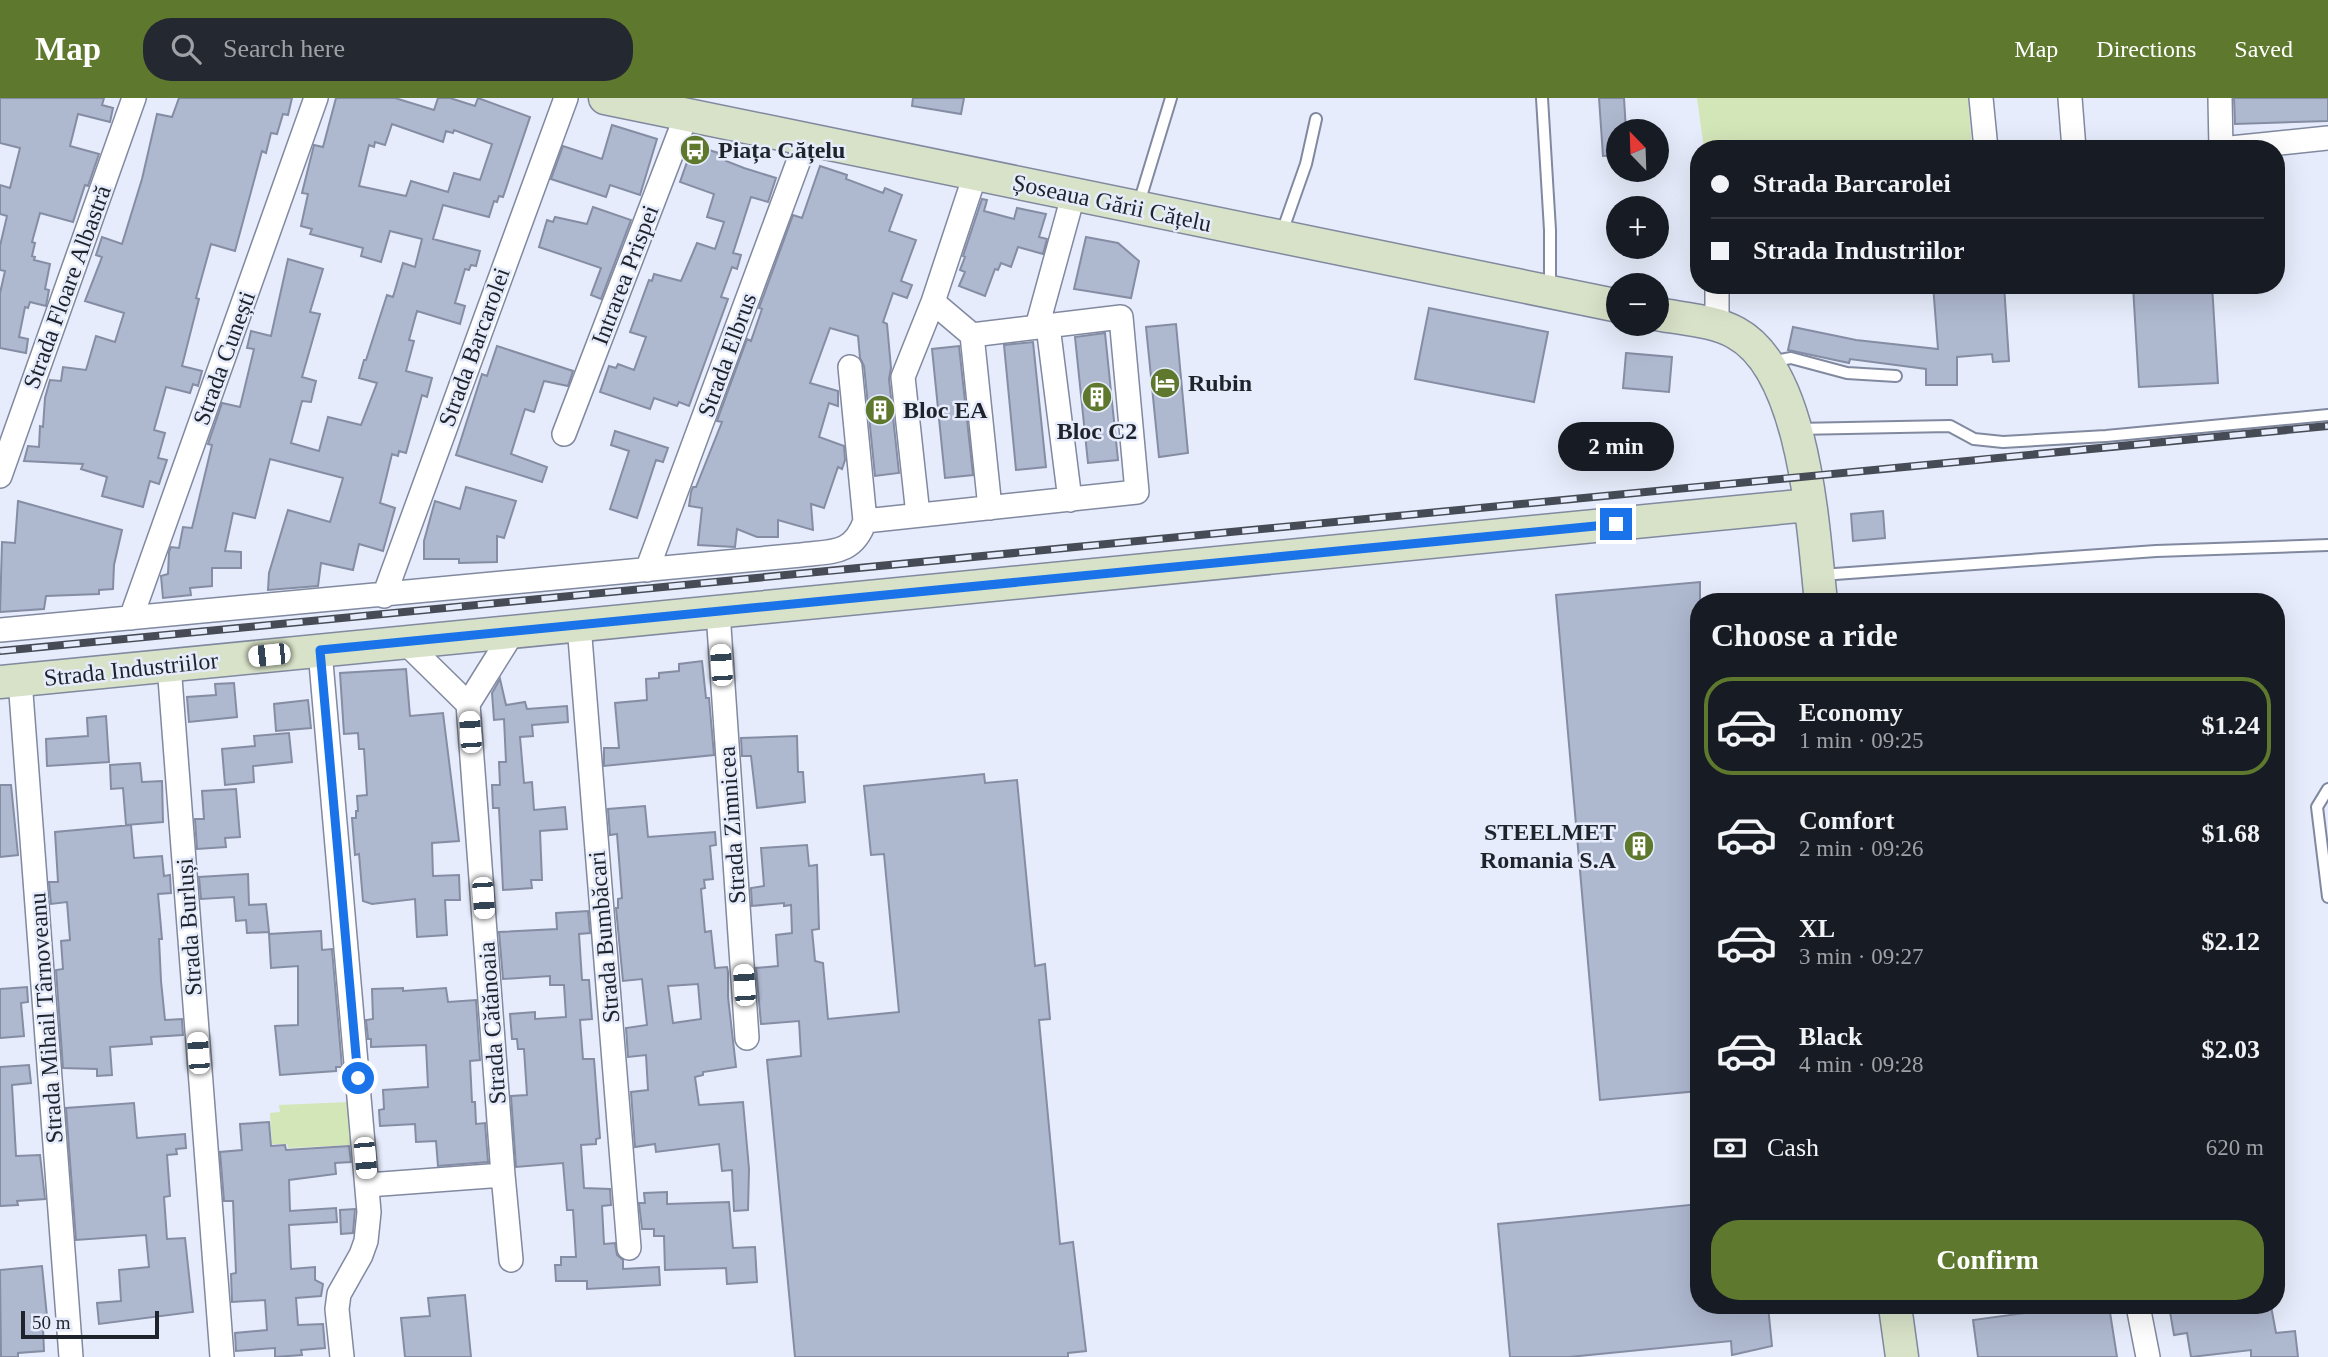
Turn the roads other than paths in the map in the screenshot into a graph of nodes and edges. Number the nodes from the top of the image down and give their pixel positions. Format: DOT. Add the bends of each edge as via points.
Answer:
graph roads {
  1 [pos="134,98"];
  2 [pos="316,98"];
  3 [pos="566,98"];
  4 [pos="1171,98"];
  5 [pos="1542,98"];
  6 [pos="1981,98"];
  7 [pos="2070,98"];
  8 [pos="2220,98"];
  9 [pos="610,99"];
  10 [pos="686,116"];
  11 [pos="1316,119"];
  12 [pos="2328,138"];
  13 [pos="1985,140"];
  14 [pos="2073,140"];
  15 [pos="2221,140"];
  16 [pos="806,141"];
  17 [pos="2285,142"];
  18 [pos="975,175"];
  19 [pos="1073,196"];
  20 [pos="1137,209"];
  21 [pos="1280,237"];
  22 [pos="1550,293"];
  23 [pos="1717,294"];
  24 [pos="933,302"];
  25 [pos="1606,304"];
  26 [pos="1669,316"];
  27 [pos="1043,326"];
  28 [pos="1717,326"];
  29 [pos="972,335"];
  30 [pos="1767,362"];
  31 [pos="850,367"];
  32 [pos="1896,376"];
  33 [pos="2328,415"];
  34 [pos="1795,429"];
  35 [pos="564,435"];
  36 [pos="0,476"];
  37 [pos="1070,500"];
  38 [pos="1809,505"];
  39 [pos="990,508"];
  40 [pos="918,515"];
  41 [pos="865,521"];
  42 [pos="2328,545"];
  43 [pos="647,570"];
  44 [pos="1819,589"];
  45 [pos="384,596"];
  46 [pos="718,612"];
  47 [pos="131,618"];
  48 [pos="579,625"];
  49 [pos="0,630"];
  50 [pos="513,632"];
  51 [pos="406,643"];
  52 [pos="320,650"];
  53 [pos="169,665"];
  54 [pos="10,681"];
  55 [pos="468,704"];
  56 [pos="2328,789"];
  57 [pos="2328,897"];
  58 [pos="747,1038"];
  59 [pos="503,1175"];
  60 [pos="368,1185"];
  61 [pos="629,1248"];
  62 [pos="511,1260"];
  63 [pos="1896,1314"];
  64 [pos="2140,1314"];
  65 [pos="71,1357"];
  66 [pos="222,1357"];
  67 [pos="342,1357"];
  68 [pos="1902,1357"];
  69 [pos="2148,1357"];
  1 -- 36 [label="street, Strada Floare Albastră"];
  2 -- 47 [label="street, Strada Cunești"];
  3 -- 45 [label="street, Strada Barcarolei"];
  4 -- 20 [label="lane"];
  5 -- 22 [label="lane"];
  6 -- 13 [label="street"];
  7 -- 14 [label="street"];
  8 -- 15 [label="street"];
  9 -- 10 [label="main road, Șoseaua Gării Cățelu"];
  10 -- 16 [label="main road, Șoseaua Gării Cățelu"];
  10 -- 35 [label="street, Intrarea Prispei"];
  11 -- 21 [label="lane" via="1306,164"];
  12 -- 17 [label="street"];
  16 -- 18 [label="main road, Șoseaua Gării Cățelu"];
  16 -- 43 [label="street, Strada Elbrus"];
  18 -- 19 [label="main road, Șoseaua Gării Cățelu"];
  18 -- 24 [label="street"];
  19 -- 20 [label="main road, Șoseaua Gării Cățelu"];
  19 -- 27 [label="street"];
  20 -- 21 [label="main road, Șoseaua Gării Cățelu"];
  21 -- 22 [label="main road, Șoseaua Gării Cățelu"];
  22 -- 25 [label="main road, Șoseaua Gării Cățelu"];
  23 -- 28 [label="street"];
  24 -- 29 [label="street"];
  24 -- 40 [label="street" via="903,377"];
  26 -- 28 [label="main road"];
  27 -- 29 [label="street"];
  27 -- 37 [label="street"];
  27 -- 37 [label="street" via="1121,317 1137,492"];
  28 -- 30 [label="main road" via="1735,332"];
  29 -- 39 [label="street"];
  30 -- 32 [label="lane" via="1791,358 1847,373"];
  30 -- 34 [label="main road"];
  31 -- 41 [label="street"];
  33 -- 34 [label="lane" via="2003,442 1974,439 1950,426"];
  34 -- 38 [label="main road"];
  37 -- 39 [label="street"];
  38 -- 44 [label="main road"];
  38 -- 46 [label="main road, Strada Industriilor"];
  39 -- 40 [label="street"];
  40 -- 41 [label="street"];
  41 -- 43 [label="street" via="860,536 846,548"];
  42 -- 44 [label="lane" via="2156,551"];
  43 -- 45 [label="street"];
  45 -- 47 [label="street"];
  46 -- 48 [label="main road, Strada Industriilor"];
  46 -- 58 [label="street, Strada Zimnicea"];
  47 -- 49 [label="street"];
  48 -- 50 [label="main road, Strada Industriilor"];
  48 -- 61 [label="street, Strada Bumbăcari"];
  50 -- 51 [label="main road, Strada Industriilor"];
  50 -- 55 [label="street"];
  51 -- 52 [label="main road, Strada Industriilor"];
  51 -- 55 [label="street"];
  52 -- 53 [label="main road, Strada Industriilor"];
  52 -- 60 [label="street"];
  53 -- 54 [label="main road, Strada Industriilor"];
  53 -- 66 [label="street, Strada Burluși"];
  54 -- 65 [label="street, Strada Mihail Târnoveanu"];
  55 -- 59 [label="street, Strada Cătănoaia"];
  56 -- 57 [label="lane" via="2317,807"];
  59 -- 60 [label="street"];
  59 -- 62 [label="street, Strada Cătănoaia"];
  60 -- 67 [label="street" via="366,1241 339,1294"];
  63 -- 68 [label="main road"];
  64 -- 69 [label="street"];
}
